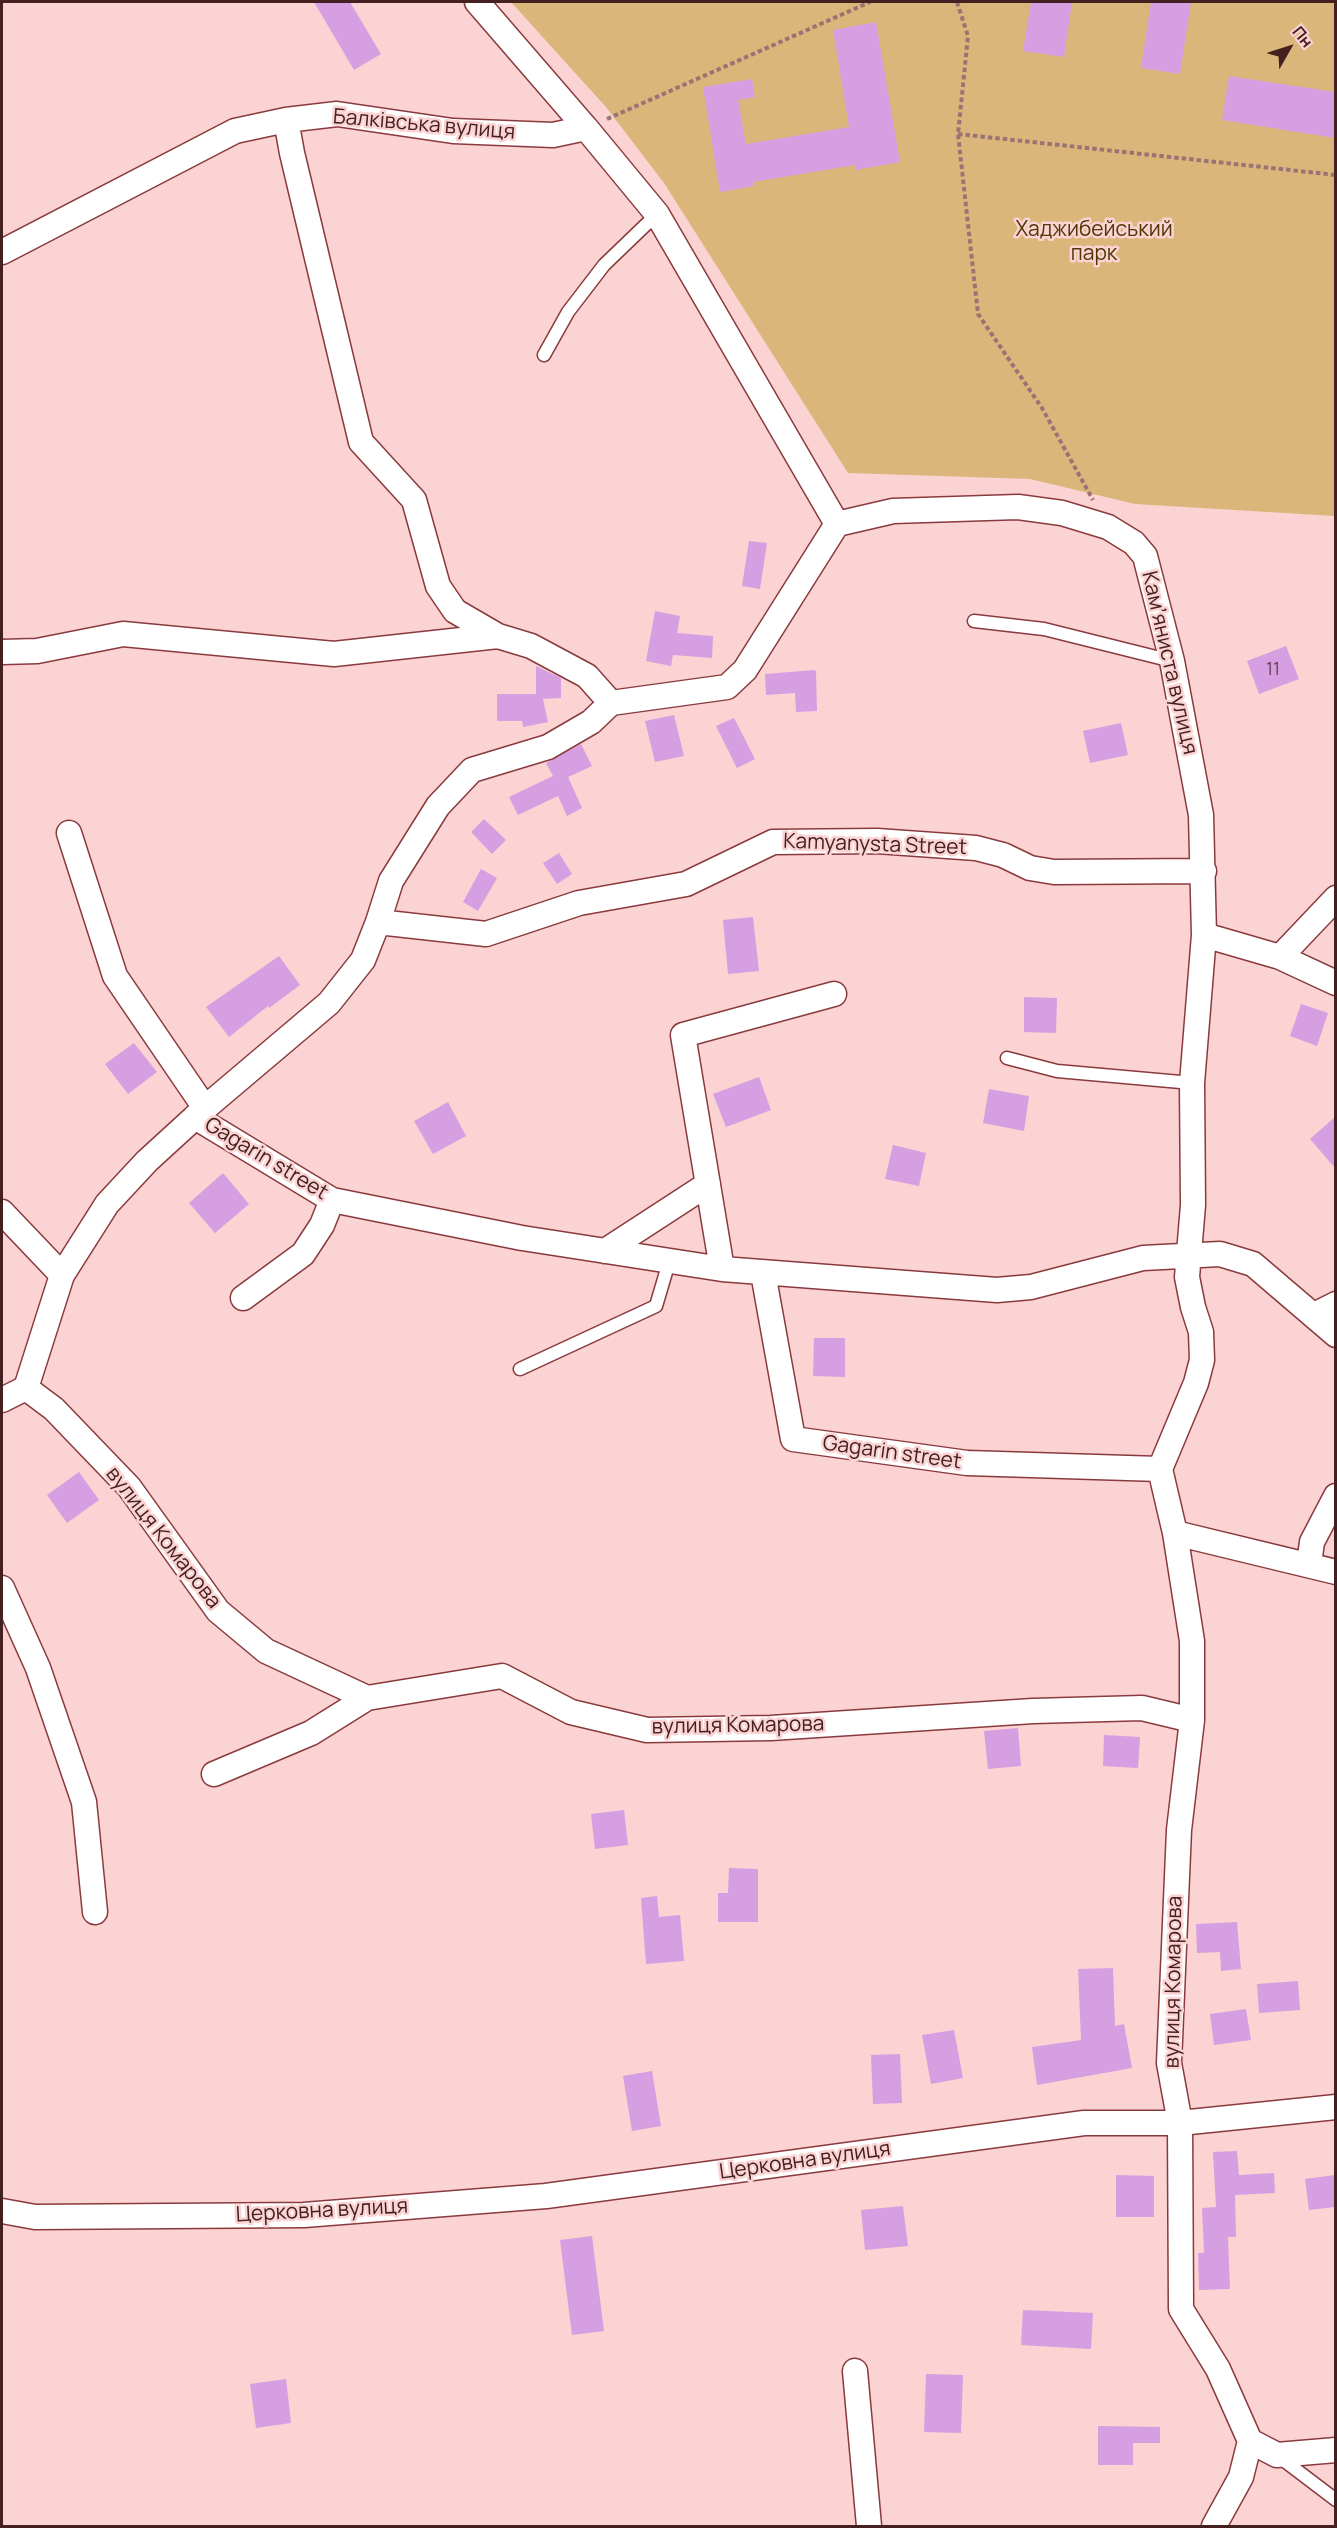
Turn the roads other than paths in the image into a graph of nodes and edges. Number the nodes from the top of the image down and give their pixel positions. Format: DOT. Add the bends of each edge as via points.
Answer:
graph roads {
  1 [pos="477,2"];
  2 [pos="286,120"];
  3 [pos="586,128"];
  4 [pos="657,214"];
  5 [pos="2,252"];
  6 [pos="544,355"];
  7 [pos="837,524"];
  8 [pos="974,621"];
  9 [pos="498,636"];
  10 [pos="2,652"];
  11 [pos="1172,661"];
  12 [pos="611,704"];
  13 [pos="69,833"];
  14 [pos="1204,870"];
  15 [pos="1335,898"];
  16 [pos="378,922"];
  17 [pos="1204,935"];
  18 [pos="1280,957"];
  19 [pos="1335,983"];
  20 [pos="834,994"];
  21 [pos="1007,1058"];
  22 [pos="1191,1083"];
  23 [pos="200,1112"];
  24 [pos="708,1184"];
  25 [pos="332,1200"];
  26 [pos="2,1212"];
  27 [pos="605,1251"];
  28 [pos="1189,1254"];
  29 [pos="669,1262"];
  30 [pos="722,1269"];
  31 [pos="763,1273"];
  32 [pos="62,1275"];
  33 [pos="243,1298"];
  34 [pos="1335,1304"];
  35 [pos="1314,1315"];
  36 [pos="1335,1335"];
  37 [pos="520,1369"];
  38 [pos="26,1388"];
  39 [pos="2,1400"];
  40 [pos="1160,1469"];
  41 [pos="1335,1496"];
  42 [pos="1175,1533"];
  43 [pos="1309,1563"];
  44 [pos="1335,1572"];
  45 [pos="2,1588"];
  46 [pos="367,1698"];
  47 [pos="1192,1720"];
  48 [pos="214,1774"];
  49 [pos="95,1912"];
  50 [pos="1335,2107"];
  51 [pos="1180,2123"];
  52 [pos="2,2211"];
  53 [pos="855,2371"];
  54 [pos="1250,2441"];
  55 [pos="1335,2450"];
  56 [pos="1277,2455"];
  57 [pos="1335,2500"];
  58 [pos="869,2526"];
  59 [pos="1214,2526"];
  1 -- 3 [label="street"];
  2 -- 3 [label="street, Балківська вулиця" via="337,114 453,131 553,135"];
  2 -- 5 [label="street, Балківська вулиця" via="235,131"];
  2 -- 9 [label="street" via="361,442 414,500 438,586 455,610"];
  3 -- 4 [label="street"];
  4 -- 6 [label="lane" via="604,264 568,312"];
  4 -- 7 [label="street"];
  7 -- 11 [label="street, Камʼяниста вулиця" via="893,511 1018,507 1062,513 1108,527 1134,543 1145,556"];
  7 -- 12 [label="street" via="745,670 727,687"];
  8 -- 11 [label="lane" via="1044,628"];
  9 -- 10 [label="street" via="334,654 123,634 37,651"];
  9 -- 12 [label="street" via="531,646 587,676"];
  11 -- 14 [label="street, Камʼяниста вулиця" via="1201,815"];
  12 -- 16 [label="street" via="591,722 548,747 472,770 438,806 391,880"];
  13 -- 23 [label="street" via="115,976"];
  14 -- 16 [label="street, Kamyanysta Street" via="1054,872 1030,868 976,848 877,841 773,842 686,884 579,903 486,934"];
  14 -- 17 [label="street, Камʼяниста вулиця"];
  15 -- 18 [label="street"];
  16 -- 23 [label="street" via="363,960 329,1003"];
  17 -- 18 [label="street"];
  17 -- 22 [label="street, Камʼяниста вулиця"];
  18 -- 19 [label="street"];
  20 -- 24 [label="street" via="682,1035"];
  21 -- 22 [label="lane" via="1057,1071"];
  22 -- 28 [label="street" via="1193,1205"];
  23 -- 25 [label="street, Gagarin street"];
  23 -- 32 [label="street, Gagarin street" via="107,1204"];
  24 -- 27 [label="street"];
  24 -- 30 [label="street"];
  25 -- 27 [label="street, Gagarin street"];
  25 -- 33 [label="street" via="322,1225 303,1254"];
  26 -- 32 [label="street"];
  27 -- 29 [label="street, Gagarin street"];
  28 -- 31 [label="street, Gagarin street" via="1143,1258 1031,1287 997,1290"];
  28 -- 35 [label="street, Gagarin street" via="1220,1254 1253,1264"];
  28 -- 40 [label="street" via="1187,1277 1201,1332 1202,1360"];
  29 -- 30 [label="street, Gagarin street"];
  29 -- 37 [label="lane" via="656,1306"];
  30 -- 31 [label="street, Gagarin street"];
  31 -- 40 [label="street, Gagarin street" via="793,1439 967,1463"];
  32 -- 38 [label="street, Gagarin street"];
  34 -- 35 [label="street"];
  35 -- 36 [label="street, Gagarin street"];
  38 -- 39 [label="street"];
  38 -- 46 [label="street, вулиця Комарова" via="54,1409 129,1487 218,1611 266,1650"];
  40 -- 42 [label="street"];
  41 -- 43 [label="street" via="1312,1542"];
  42 -- 43 [label="street"];
  42 -- 47 [label="street, вулиця Комарова" via="1192,1641"];
  43 -- 44 [label="street"];
  45 -- 49 [label="street" via="38,1668 84,1802"];
  46 -- 47 [label="street, вулиця Комарова" via="502,1676 571,1712 646,1730 771,1728 1142,1708"];
  46 -- 48 [label="street" via="311,1733"];
  47 -- 51 [label="street, вулиця Комарова" via="1179,1830 1169,2063"];
  50 -- 51 [label="street"];
  51 -- 52 [label="street, Церковна вулиця" via="1084,2123 546,2196 304,2216 35,2217"];
  51 -- 54 [label="street" via="1180,2308 1218,2369"];
  53 -- 58 [label="street"];
  54 -- 56 [label="street"];
  54 -- 59 [label="street" via="1240,2477"];
  55 -- 56 [label="street"];
  56 -- 57 [label="lane"];
}
